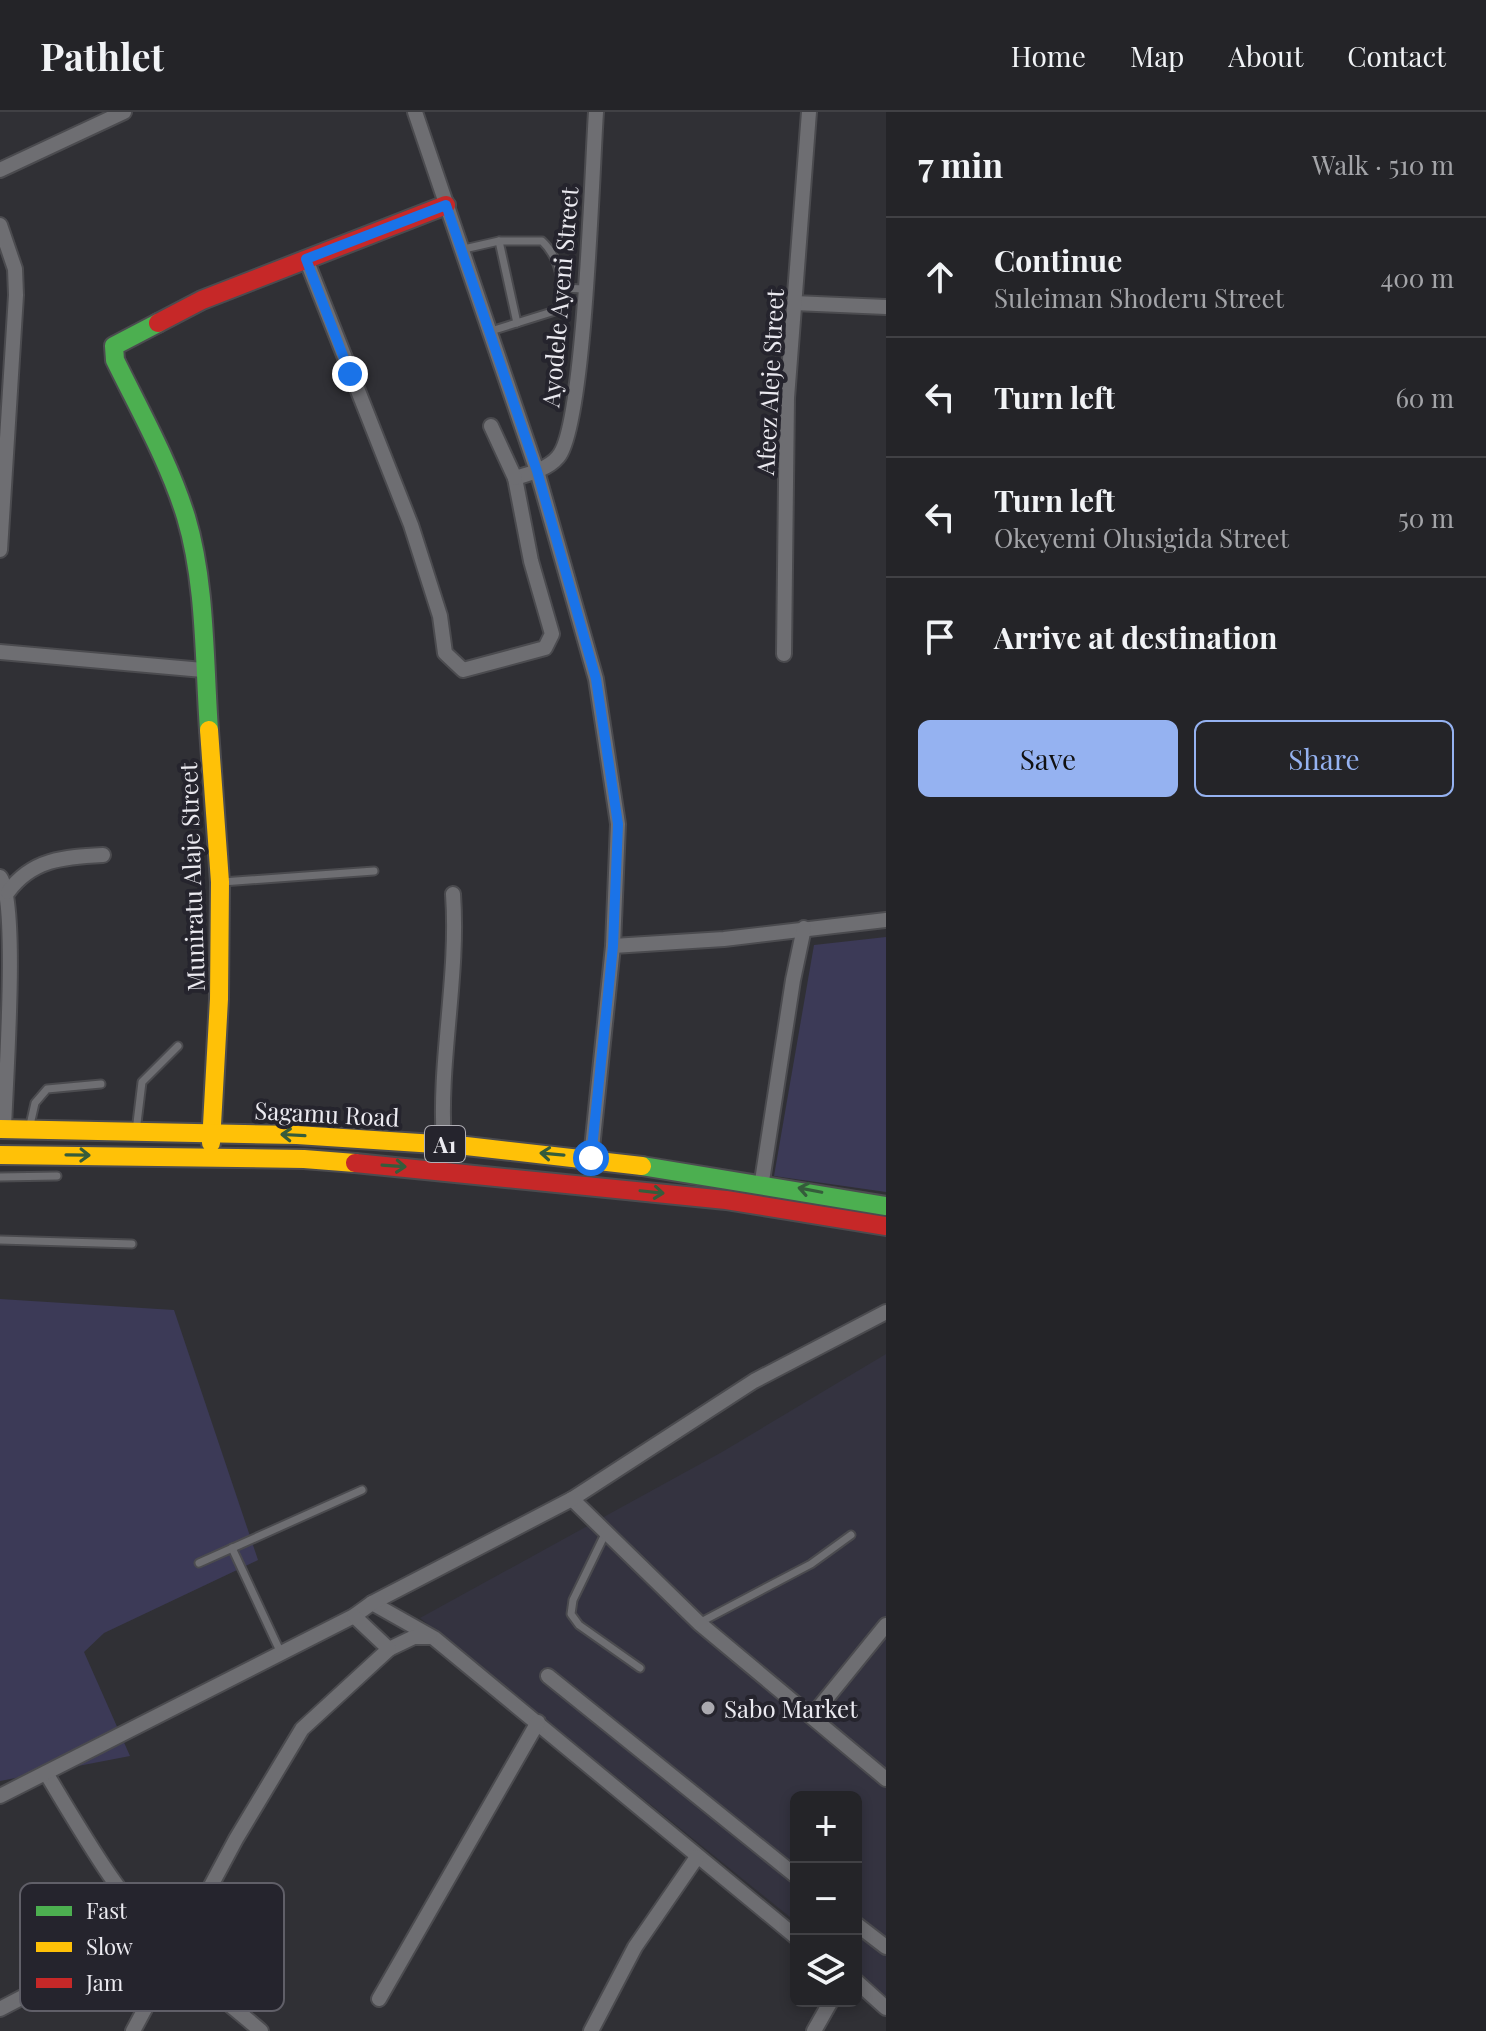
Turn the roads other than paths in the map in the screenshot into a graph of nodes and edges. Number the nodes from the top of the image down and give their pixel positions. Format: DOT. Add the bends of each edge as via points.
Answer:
graph roads {
  1 [pos="124,112"];
  2 [pos="415,112"];
  3 [pos="596,112"];
  4 [pos="809,112"];
  5 [pos="0,170"];
  6 [pos="446,205"];
  7 [pos="0,225"];
  8 [pos="499,241"];
  9 [pos="464,249"];
  10 [pos="306,259"];
  11 [pos="561,288"];
  12 [pos="584,289"];
  13 [pos="794,303"];
  14 [pos="886,307"];
  15 [pos="7,322"];
  16 [pos="517,323"];
  17 [pos="491,331"];
  18 [pos="491,426"];
  19 [pos="537,471"];
  20 [pos="515,478"];
  21 [pos="0,550"];
  22 [pos="0,652"];
  23 [pos="784,654"];
  24 [pos="203,670"];
  25 [pos="103,855"];
  26 [pos="374,871"];
  27 [pos="0,877"];
  28 [pos="220,882"];
  29 [pos="8,892"];
  30 [pos="453,894"];
  31 [pos="886,920"];
  32 [pos="804,928"];
  33 [pos="613,946"];
  34 [pos="178,1046"];
  35 [pos="101,1084"];
  36 [pos="2,1129"];
  37 [pos="136,1129"];
  38 [pos="29,1131"];
  39 [pos="211,1131"];
  40 [pos="444,1144"];
  41 [pos="0,1155"];
  42 [pos="211,1157"];
  43 [pos="591,1158"];
  44 [pos="57,1176"];
  45 [pos="0,1177"];
  46 [pos="762,1181"];
  47 [pos="886,1206"];
  48 [pos="886,1226"];
  49 [pos="0,1240"];
  50 [pos="132,1244"];
  51 [pos="886,1312"];
  52 [pos="362,1490"];
  53 [pos="572,1499"];
  54 [pos="606,1532"];
  55 [pos="851,1535"];
  56 [pos="232,1548"];
  57 [pos="199,1563"];
  58 [pos="372,1603"];
  59 [pos="354,1616"];
  60 [pos="699,1623"];
  61 [pos="886,1625"];
  62 [pos="434,1638"];
  63 [pos="389,1649"];
  64 [pos="280,1651"];
  65 [pos="640,1668"];
  66 [pos="548,1676"];
  67 [pos="813,1715"];
  68 [pos="538,1722"];
  69 [pos="46,1773"];
  70 [pos="886,1779"];
  71 [pos="0,1796"];
  72 [pos="697,1857"];
  73 [pos="790,1871"];
  74 [pos="114,1883"];
  75 [pos="212,1883"];
  76 [pos="862,1929"];
  77 [pos="794,1935"];
  78 [pos="886,1947"];
  79 [pos="862,1986"];
  80 [pos="20,1999"];
  81 [pos="379,1999"];
  82 [pos="828,2007"];
  83 [pos="886,2008"];
  84 [pos="0,2009"];
  85 [pos="144,2011"];
  86 [pos="238,2011"];
  87 [pos="133,2031"];
  88 [pos="261,2031"];
  89 [pos="591,2031"];
  90 [pos="814,2031"];
  1 -- 5 [label="street"];
  2 -- 6 [label="street"];
  3 -- 12 [label="street, Ayodele Ayeni Street"];
  4 -- 13 [label="street, Afeez Aleje Street"];
  6 -- 9 [label="street"];
  6 -- 10 [label="main road"];
  7 -- 15 [label="street" via="15,269"];
  8 -- 9 [label="lane"];
  8 -- 11 [label="lane" via="542,241 557,259"];
  8 -- 16 [label="lane"];
  9 -- 17 [label="street"];
  10 -- 20 [label="street" via="411,525 440,616 445,653 463,670 550,643"];
  10 -- 24 [label="main road, Muniratu Alaje Street" via="202,300 114,346 115,360 186,518 199,588"];
  11 -- 12 [label="lane"];
  11 -- 16 [label="lane" via="555,311"];
  12 -- 19 [label="street, Ayodele Ayeni Street" via="576,401 560,456"];
  13 -- 14 [label="street"];
  13 -- 23 [label="street, Afeez Aleje Street" via="787,406"];
  15 -- 21 [label="street"];
  16 -- 17 [label="lane"];
  17 -- 19 [label="street"];
  18 -- 20 [label="street"];
  19 -- 20 [label="street"];
  19 -- 33 [label="street" via="596,679 618,824"];
  22 -- 24 [label="street"];
  24 -- 28 [label="main road, Muniratu Alaje Street"];
  25 -- 29 [label="street" via="40,864 22,873"];
  26 -- 28 [label="lane"];
  27 -- 29 [label="street"];
  28 -- 39 [label="main road, Muniratu Alaje Street"];
  29 -- 36 [label="street"];
  30 -- 40 [label="street"];
  31 -- 32 [label="street"];
  32 -- 33 [label="street"];
  32 -- 46 [label="street"];
  33 -- 43 [label="street"];
  34 -- 37 [label="lane" via="142,1082"];
  35 -- 38 [label="lane" via="47,1089 35,1103"];
  36 -- 38 [label="main road, Sagamu Road / A1"];
  37 -- 38 [label="main road, Sagamu Road / A1"];
  37 -- 39 [label="main road, Sagamu Road / A1"];
  40 -- 39 [label="main road, Sagamu Road / A1, one-way"];
  39 -- 42 [label="main road, Muniratu Alaje Street"];
  43 -- 40 [label="main road, Sagamu Road / A1, one-way"];
  41 -- 42 [label="main road, Sagamu Road / A1, one-way"];
  42 -- 48 [label="main road, Sagamu Road / A1, one-way" via="483,1173 726,1200"];
  43 -- 46 [label="main road, Sagamu Road / A1"];
  44 -- 45 [label="lane"];
  47 -- 46 [label="main road, Sagamu Road / A1, one-way"];
  49 -- 50 [label="lane"];
  51 -- 53 [label="street" via="754,1381"];
  52 -- 56 [label="lane"];
  53 -- 54 [label="street"];
  53 -- 58 [label="street"];
  54 -- 60 [label="street"];
  54 -- 65 [label="lane" via="571,1614"];
  55 -- 60 [label="lane" via="811,1564"];
  56 -- 57 [label="lane"];
  56 -- 64 [label="lane"];
  58 -- 59 [label="street"];
  58 -- 62 [label="street"];
  59 -- 63 [label="street"];
  59 -- 64 [label="street"];
  60 -- 67 [label="street"];
  61 -- 67 [label="street"];
  62 -- 63 [label="street" via="414,1637"];
  62 -- 68 [label="street"];
  63 -- 75 [label="street" via="302,1729"];
  64 -- 69 [label="street"];
  66 -- 73 [label="street"];
  67 -- 70 [label="street"];
  68 -- 72 [label="street"];
  68 -- 81 [label="street"];
  69 -- 71 [label="street"];
  69 -- 74 [label="street"];
  72 -- 77 [label="street"];
  72 -- 89 [label="street" via="635,1947"];
  76 -- 78 [label="street"];
  79 -- 83 [label="street"];
  80 -- 84 [label="street"];
  82 -- 90 [label="street"];
  85 -- 87 [label="street"];
  86 -- 88 [label="street"];
}
